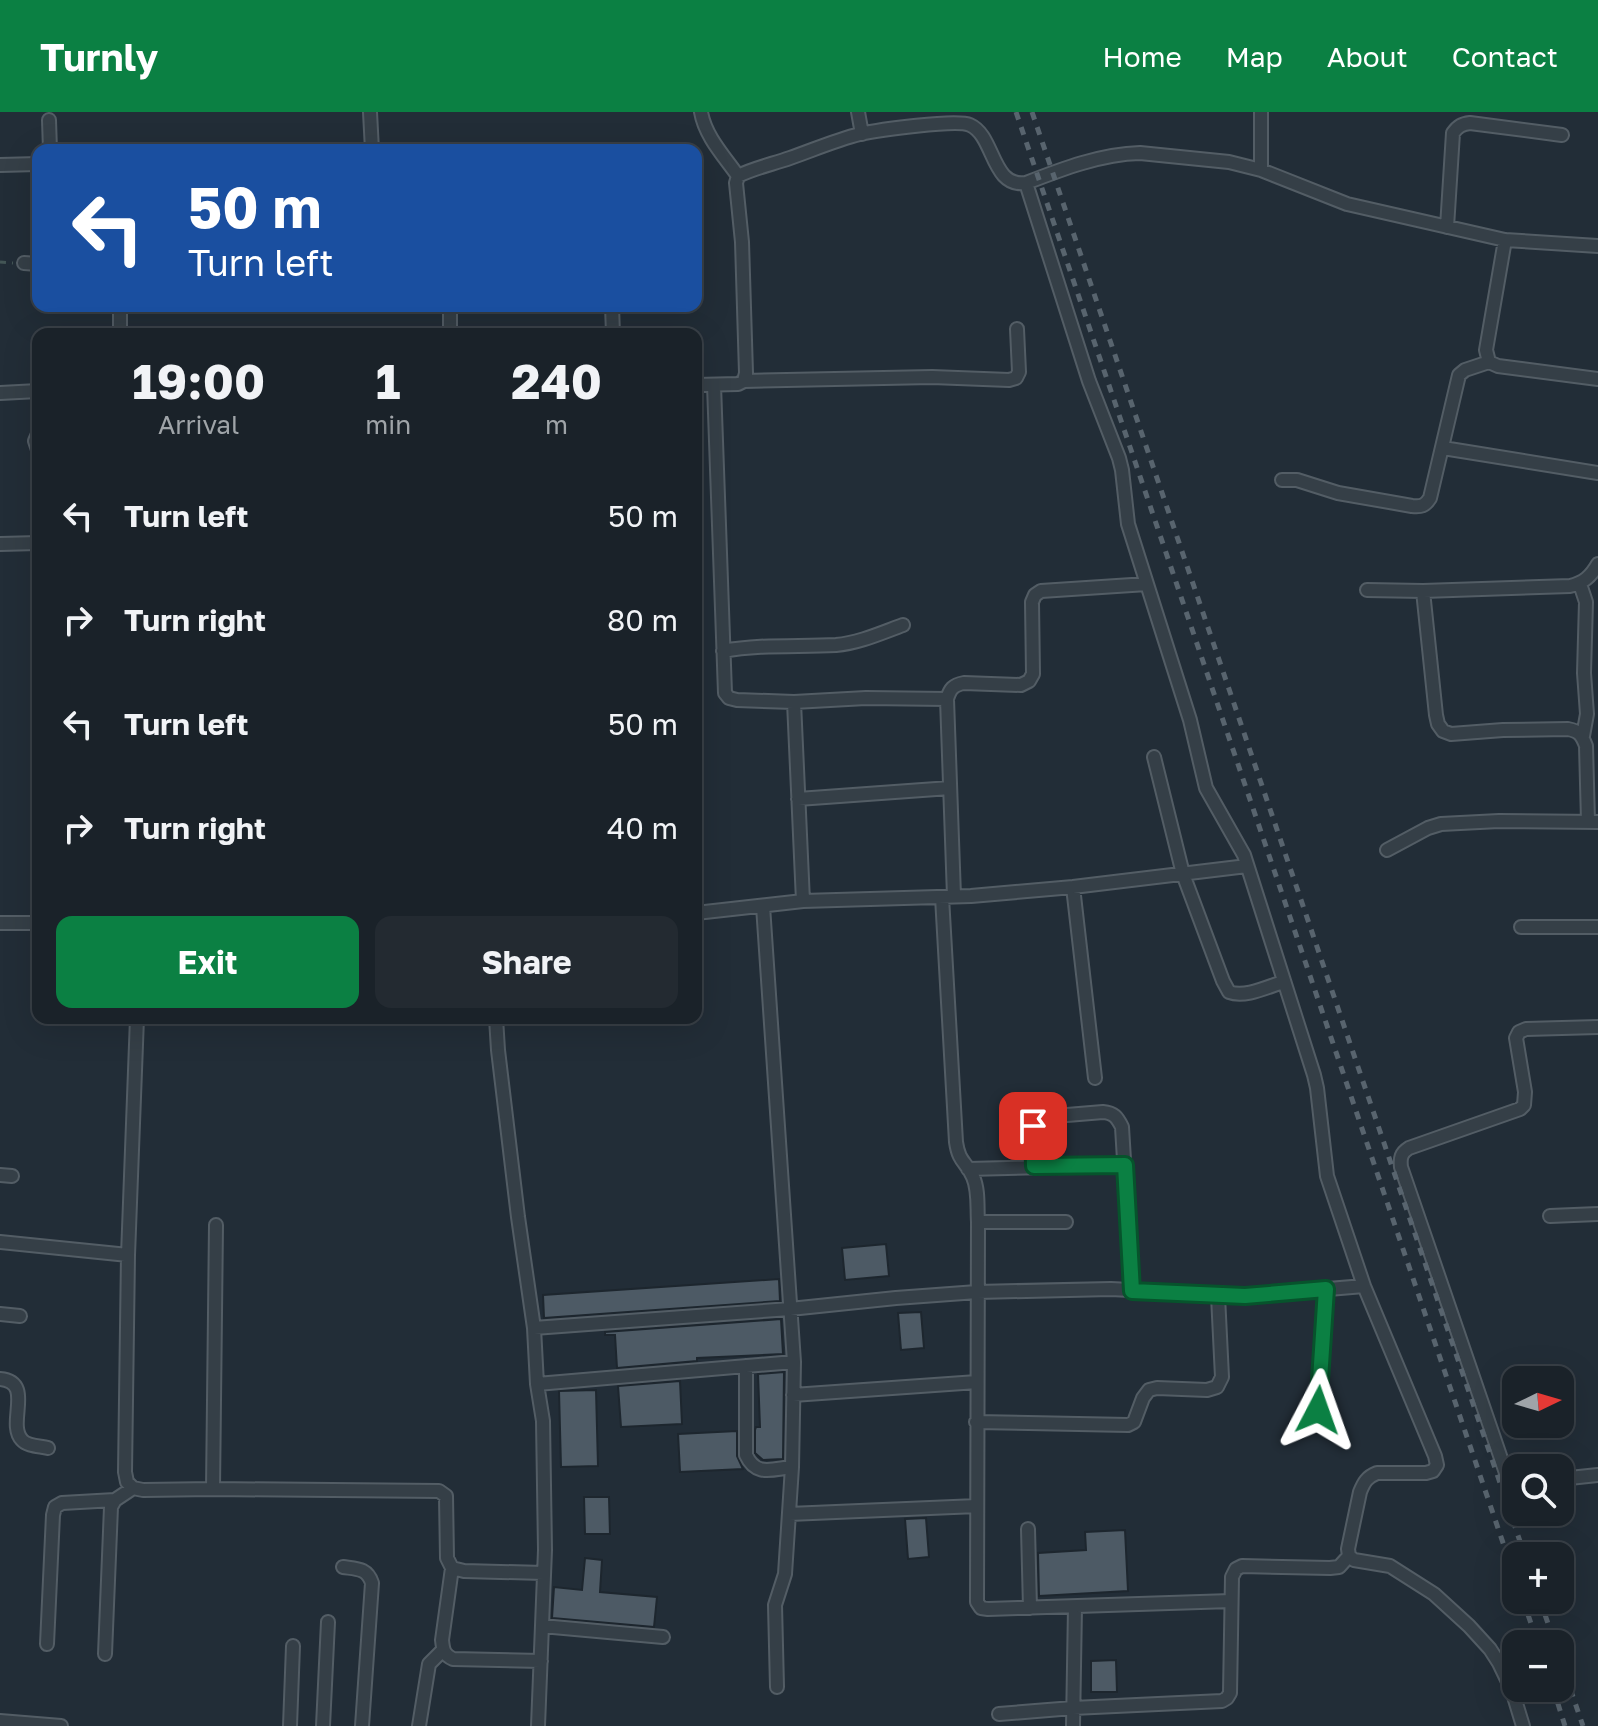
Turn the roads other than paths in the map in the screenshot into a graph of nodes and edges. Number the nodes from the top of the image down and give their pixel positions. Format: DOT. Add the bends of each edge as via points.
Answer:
graph roads {
  1 [pos="370,112"];
  2 [pos="701,112"];
  3 [pos="858,112"];
  4 [pos="972,112"];
  5 [pos="1261,112"];
  6 [pos="49,120"];
  7 [pos="974,127"];
  8 [pos="862,134"];
  9 [pos="1562,135"];
  10 [pos="50,144"];
  11 [pos="372,144"];
  12 [pos="32,164"];
  13 [pos="0,165"];
  14 [pos="1261,170"];
  15 [pos="738,176"];
  16 [pos="1026,183"];
  17 [pos="1447,227"];
  18 [pos="1505,240"];
  19 [pos="1598,246"];
  20 [pos="1017,329"];
  21 [pos="1489,362"];
  22 [pos="1598,379"];
  23 [pos="744,381"];
  24 [pos="702,385"];
  25 [pos="714,385"];
  26 [pos="32,391"];
  27 [pos="0,393"];
  28 [pos="1443,448"];
  29 [pos="1598,473"];
  30 [pos="1282,480"];
  31 [pos="32,543"];
  32 [pos="0,544"];
  33 [pos="1597,567"];
  34 [pos="1147,584"];
  35 [pos="1580,584"];
  36 [pos="1367,590"];
  37 [pos="1423,591"];
  38 [pos="903,625"];
  39 [pos="723,651"];
  40 [pos="947,699"];
  41 [pos="794,702"];
  42 [pos="1583,736"];
  43 [pos="1154,757"];
  44 [pos="950,788"];
  45 [pos="798,799"];
  46 [pos="1593,822"];
  47 [pos="1387,850"];
  48 [pos="1247,866"];
  49 [pos="1183,874"];
  50 [pos="1073,887"];
  51 [pos="948,896"];
  52 [pos="803,901"];
  53 [pos="763,906"];
  54 [pos="702,912"];
  55 [pos="0,923"];
  56 [pos="32,923"];
  57 [pos="1521,927"];
  58 [pos="1598,927"];
  59 [pos="1283,982"];
  60 [pos="137,1024"];
  61 [pos="496,1024"];
  62 [pos="1598,1027"];
  63 [pos="1095,1078"];
  64 [pos="1125,1165"];
  65 [pos="1034,1166"];
  66 [pos="968,1169"];
  67 [pos="1598,1214"];
  68 [pos="1550,1216"];
  69 [pos="978,1222"];
  70 [pos="1066,1222"];
  71 [pos="216,1225"];
  72 [pos="0,1242"];
  73 [pos="128,1255"];
  74 [pos="1364,1286"];
  75 [pos="1326,1289"];
  76 [pos="1132,1291"];
  77 [pos="977,1292"];
  78 [pos="1218,1296"];
  79 [pos="790,1309"];
  80 [pos="0,1314"];
  81 [pos="20,1316"];
  82 [pos="534,1328"];
  83 [pos="794,1362"];
  84 [pos="746,1366"];
  85 [pos="0,1379"];
  86 [pos="977,1382"];
  87 [pos="537,1384"];
  88 [pos="793,1395"];
  89 [pos="1318,1410"];
  90 [pos="976,1422"];
  91 [pos="48,1448"];
  92 [pos="1502,1461"];
  93 [pos="792,1467"];
  94 [pos="1598,1475"];
  95 [pos="1574,1478"];
  96 [pos="133,1488"];
  97 [pos="213,1489"];
  98 [pos="115,1500"];
  99 [pos="977,1506"];
  100 [pos="789,1514"];
  101 [pos="1028,1529"];
  102 [pos="1349,1556"];
  103 [pos="343,1567"];
  104 [pos="452,1568"];
  105 [pos="544,1573"];
  106 [pos="1231,1601"];
  107 [pos="1075,1607"];
  108 [pos="1030,1608"];
  109 [pos="328,1622"];
  110 [pos="542,1626"];
  111 [pos="663,1637"];
  112 [pos="47,1644"];
  113 [pos="293,1646"];
  114 [pos="443,1650"];
  115 [pos="105,1654"];
  116 [pos="541,1661"];
  117 [pos="777,1687"];
  118 [pos="1073,1708"];
  119 [pos="999,1714"];
  120 [pos="0,1721"];
  121 [pos="61,1726"];
  122 [pos="290,1726"];
  123 [pos="323,1726"];
  124 [pos="362,1726"];
  125 [pos="419,1726"];
  126 [pos="538,1726"];
  127 [pos="1073,1726"];
  128 [pos="1523,1726"];
  1 -- 11 [label="street"];
  2 -- 15 [label="street"];
  3 -- 8 [label="street"];
  4 -- 7 [label="street"];
  5 -- 14 [label="street"];
  6 -- 10 [label="street"];
  7 -- 8 [label="street" via="950,123"];
  7 -- 16 [label="street" via="1005,177"];
  8 -- 15 [label="street"];
  9 -- 17 [label="street" via="1470,123 1457,128"];
  12 -- 13 [label="street"];
  14 -- 16 [label="street" via="1126,154"];
  14 -- 17 [label="street" via="1347,204"];
  15 -- 23 [label="street"];
  16 -- 34 [label="street" via="1119,458 1128,524"];
  17 -- 18 [label="street"];
  18 -- 19 [label="street"];
  18 -- 21 [label="street" via="1486,350"];
  20 -- 23 [label="street" via="1019,372 1009,380"];
  21 -- 22 [label="street"];
  21 -- 28 [label="street" via="1459,375"];
  23 -- 25 [label="street"];
  24 -- 25 [label="street"];
  25 -- 39 [label="street"];
  26 -- 27 [label="street"];
  28 -- 29 [label="street"];
  28 -- 30 [label="street" via="1430,498 1420,507"];
  31 -- 32 [label="street"];
  33 -- 35 [label="street"];
  34 -- 40 [label="street" via="1041,591 1032,602 1029,681 964,683 949,690"];
  34 -- 48 [label="street" via="1206,788"];
  35 -- 37 [label="street"];
  35 -- 42 [label="street" via="1586,602"];
  36 -- 37 [label="street"];
  37 -- 42 [label="street" via="1436,715 1443,731 1568,729"];
  38 -- 39 [label="street" via="837,645"];
  39 -- 41 [label="street" via="729,698"];
  40 -- 41 [label="street"];
  40 -- 44 [label="street"];
  41 -- 45 [label="street"];
  42 -- 46 [label="street"];
  43 -- 49 [label="street"];
  44 -- 45 [label="street"];
  44 -- 51 [label="street"];
  45 -- 52 [label="street"];
  46 -- 47 [label="street" via="1441,824"];
  48 -- 49 [label="street"];
  48 -- 59 [label="street"];
  49 -- 50 [label="street"];
  49 -- 59 [label="street" via="1229,992"];
  50 -- 51 [label="street"];
  50 -- 63 [label="street"];
  51 -- 52 [label="street"];
  51 -- 66 [label="street" via="956,1142"];
  52 -- 53 [label="street"];
  53 -- 54 [label="street"];
  53 -- 79 [label="street"];
  55 -- 56 [label="street"];
  57 -- 58 [label="street"];
  59 -- 74 [label="street" via="1317,1088 1327,1176"];
  60 -- 73 [label="street"];
  61 -- 82 [label="street"];
  62 -- 92 [label="street" via="1519,1032 1524,1105 1409,1148 1400,1158"];
  64 -- 65 [label="street"];
  64 -- 65 [label="street" via="1122,1127 1117,1117 1103,1112 1037,1120 1032,1133"];
  64 -- 76 [label="street"];
  65 -- 66 [label="street"];
  66 -- 69 [label="street" via="976,1184"];
  67 -- 68 [label="street"];
  69 -- 70 [label="street"];
  69 -- 77 [label="street"];
  71 -- 97 [label="street"];
  72 -- 73 [label="street"];
  73 -- 96 [label="street" via="125,1472"];
  74 -- 75 [label="street"];
  74 -- 102 [label="street" via="1437,1465 1426,1473 1386,1472 1363,1483"];
  75 -- 78 [label="street"];
  75 -- 89 [label="street"];
  76 -- 77 [label="street"];
  76 -- 78 [label="street"];
  77 -- 79 [label="street"];
  77 -- 86 [label="street"];
  78 -- 90 [label="street" via="1222,1377 1217,1387 1149,1390 1128,1425"];
  79 -- 82 [label="street"];
  79 -- 83 [label="street"];
  80 -- 81 [label="street"];
  82 -- 87 [label="street"];
  83 -- 84 [label="street"];
  83 -- 88 [label="street"];
  84 -- 87 [label="street"];
  84 -- 93 [label="street" via="746,1455 756,1469"];
  85 -- 91 [label="street" via="15,1383 21,1440"];
  86 -- 88 [label="street"];
  86 -- 90 [label="street"];
  87 -- 105 [label="street" via="543,1421"];
  88 -- 93 [label="street"];
  90 -- 99 [label="street"];
  93 -- 100 [label="street"];
  94 -- 95 [label="street"];
  96 -- 97 [label="street"];
  96 -- 98 [label="street"];
  97 -- 104 [label="street" via="439,1491 446,1496 447,1558"];
  98 -- 112 [label="street" via="55,1507"];
  98 -- 115 [label="street"];
  99 -- 100 [label="street"];
  99 -- 108 [label="street" via="977,1602 988,1609"];
  100 -- 117 [label="street" via="785,1574 775,1605"];
  101 -- 108 [label="street"];
  102 -- 106 [label="street" via="1330,1568 1242,1566 1232,1577"];
  102 -- 128 [label="street" via="1390,1566 1456,1613 1499,1663"];
  103 -- 124 [label="street" via="365,1570 372,1583"];
  104 -- 105 [label="street"];
  104 -- 114 [label="street"];
  105 -- 110 [label="street"];
  106 -- 107 [label="street"];
  106 -- 118 [label="street" via="1227,1698"];
  107 -- 108 [label="street"];
  107 -- 118 [label="street"];
  109 -- 123 [label="street"];
  110 -- 111 [label="street"];
  110 -- 116 [label="street"];
  113 -- 122 [label="street"];
  114 -- 116 [label="street" via="453,1659"];
  114 -- 125 [label="street" via="429,1664"];
  116 -- 126 [label="street"];
  118 -- 119 [label="street"];
  118 -- 127 [label="street"];
  120 -- 121 [label="street"];
}
